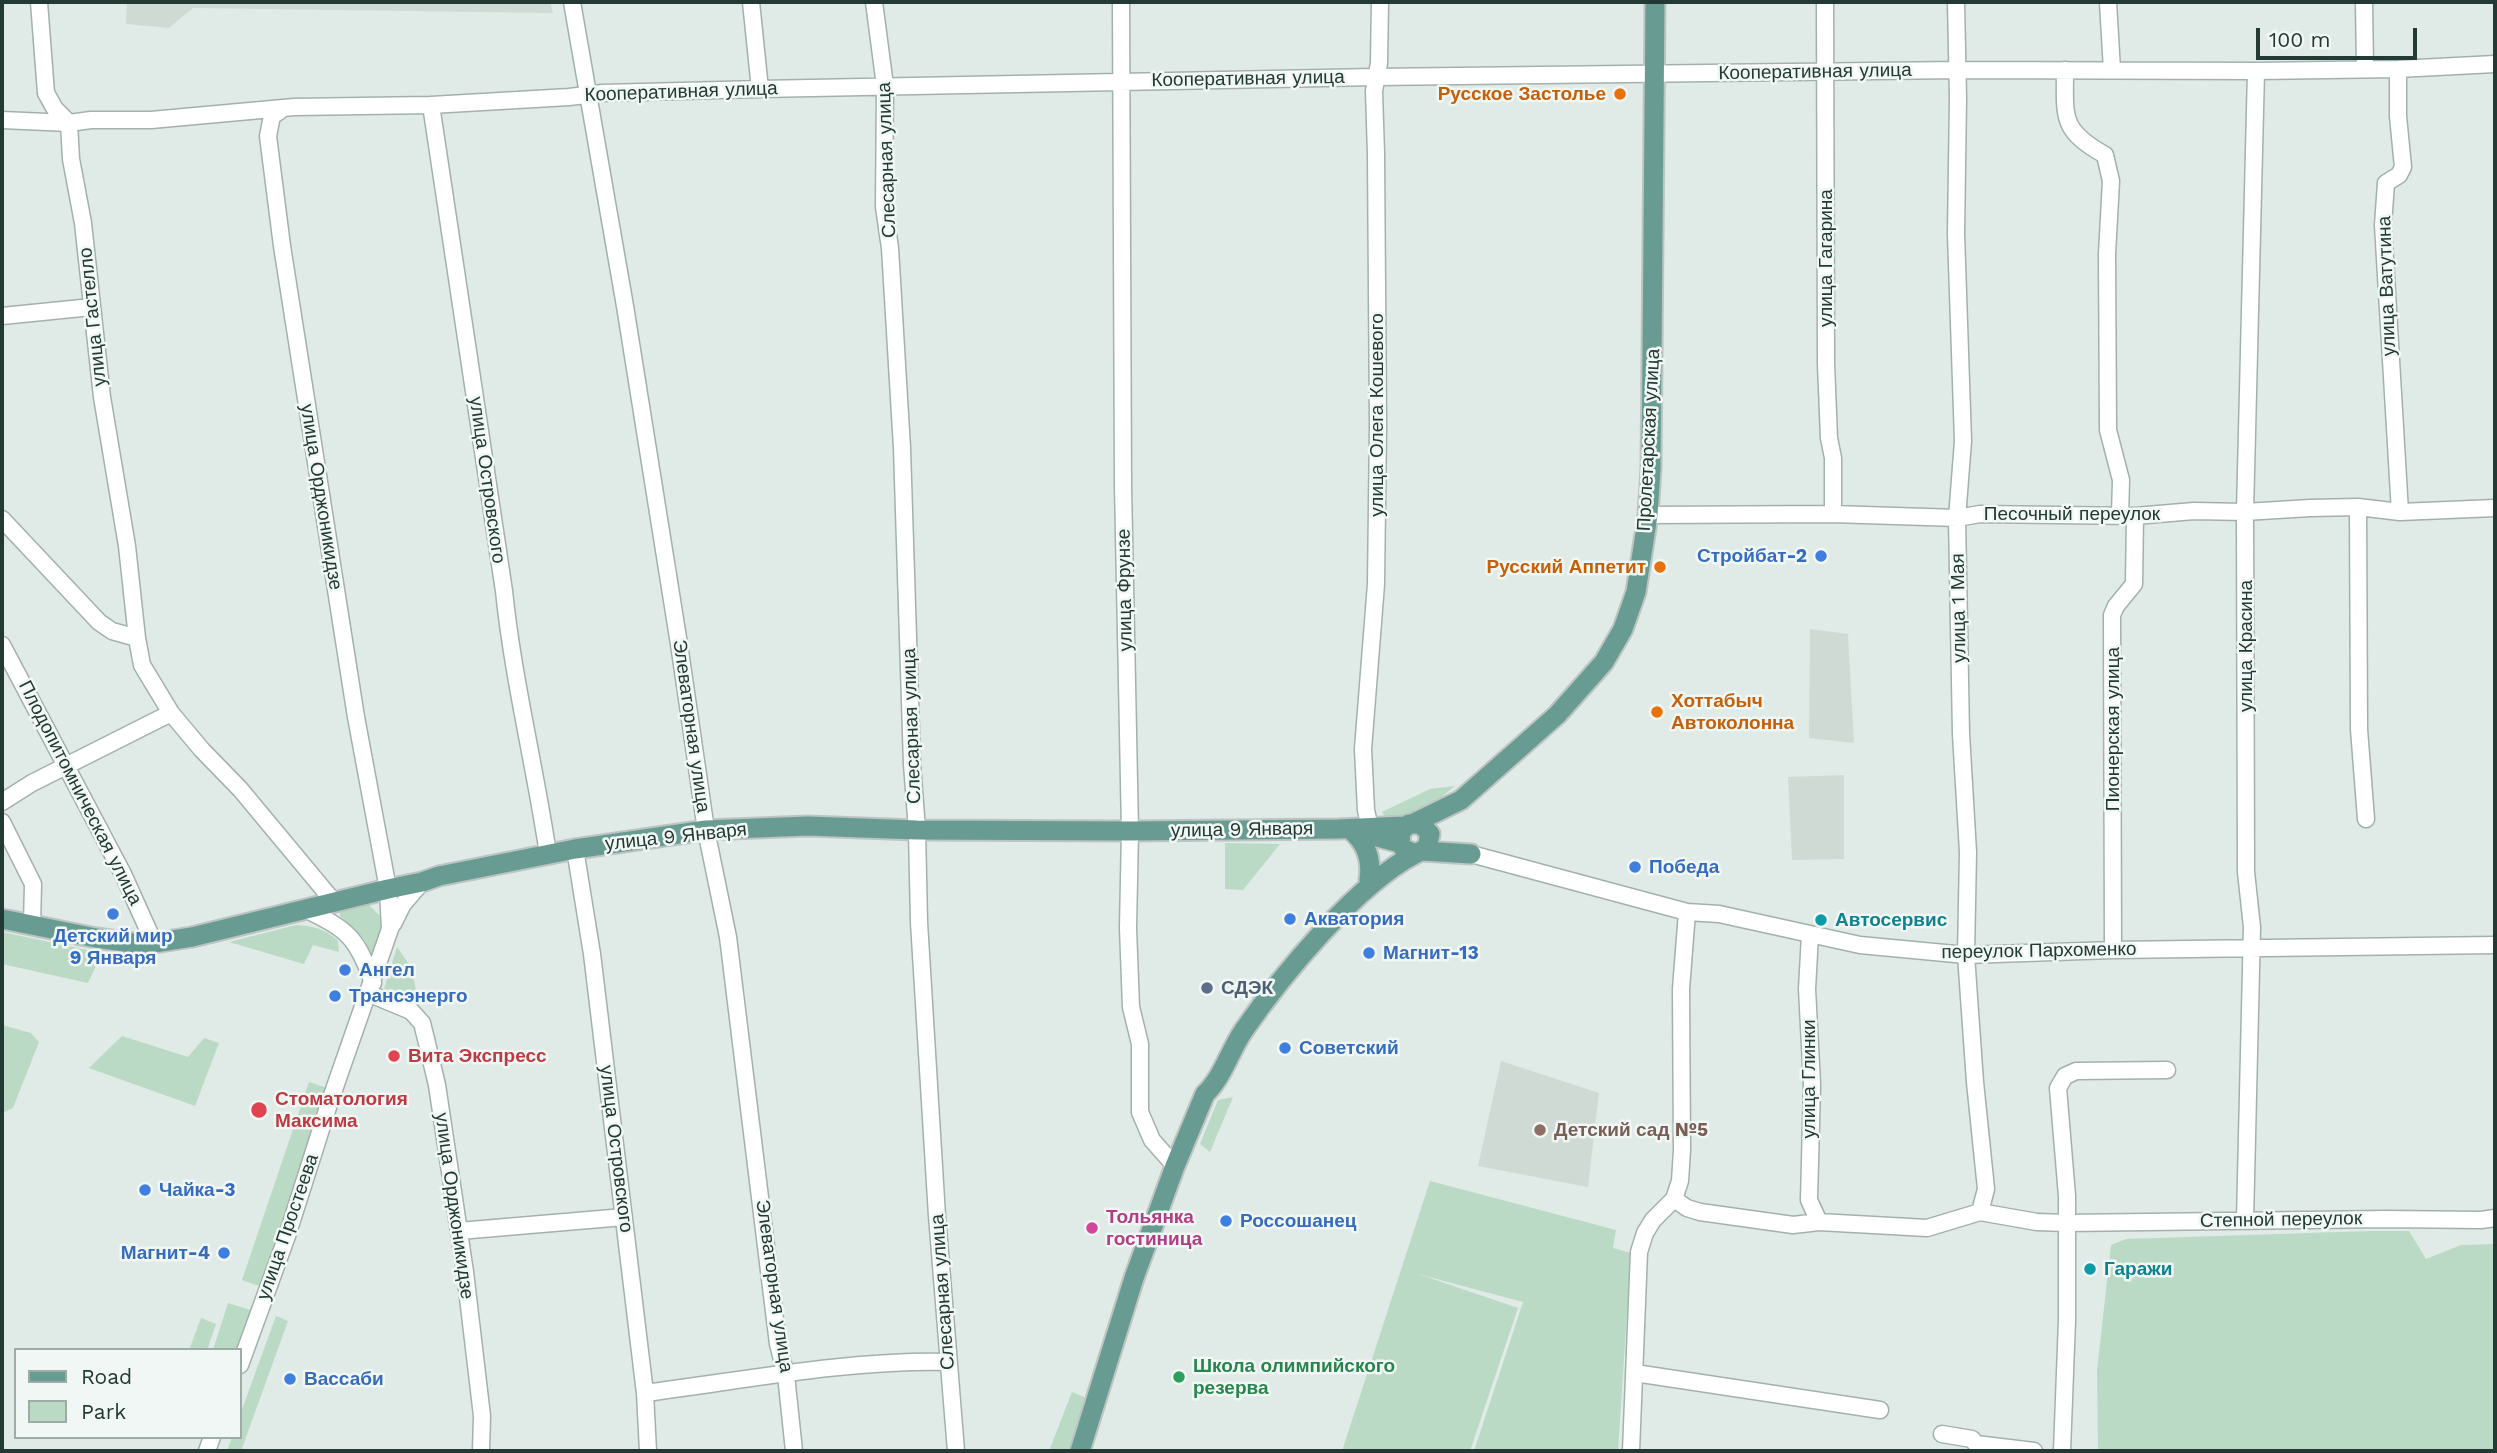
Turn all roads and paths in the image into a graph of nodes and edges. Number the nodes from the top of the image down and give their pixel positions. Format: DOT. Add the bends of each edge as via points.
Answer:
graph roads {
  1 [pos="39,2"];
  2 [pos="572,2"];
  3 [pos="751,2"];
  4 [pos="874,2"];
  5 [pos="1121,2"];
  6 [pos="1380,2"];
  7 [pos="1656,2"];
  8 [pos="1825,2"];
  9 [pos="1956,2"];
  10 [pos="2108,2"];
  11 [pos="2364,2"];
  12 [pos="2495,64"];
  13 [pos="2365,69"];
  14 [pos="2398,69"];
  15 [pos="1958,70"];
  16 [pos="2065,70"];
  17 [pos="2112,71"];
  18 [pos="2256,71"];
  19 [pos="1826,73"];
  20 [pos="1656,75"];
  21 [pos="1374,77"];
  22 [pos="1120,81"];
  23 [pos="885,86"];
  24 [pos="760,89"];
  25 [pos="589,94"];
  26 [pos="431,106"];
  27 [pos="281,110"];
  28 [pos="2,120"];
  29 [pos="69,123"];
  30 [pos="92,307"];
  31 [pos="2,316"];
  32 [pos="2358,507"];
  33 [pos="2495,508"];
  34 [pos="2245,512"];
  35 [pos="2400,512"];
  36 [pos="1832,514"];
  37 [pos="1648,515"];
  38 [pos="2128,516"];
  39 [pos="1957,518"];
  40 [pos="2,519"];
  41 [pos="137,638"];
  42 [pos="2,645"];
  43 [pos="171,713"];
  44 [pos="67,766"];
  45 [pos="2,802"];
  46 [pos="2366,818"];
  47 [pos="2,822"];
  48 [pos="1353,829"];
  49 [pos="706,830"];
  50 [pos="917,830"];
  51 [pos="1130,831"];
  52 [pos="1415,839"];
  53 [pos="575,849"];
  54 [pos="548,854"];
  55 [pos="1471,855"];
  56 [pos="422,882"];
  57 [pos="1364,887"];
  58 [pos="388,889"];
  59 [pos="334,902"];
  60 [pos="305,909"];
  61 [pos="1687,912"];
  62 [pos="2,919"];
  63 [pos="32,925"];
  64 [pos="390,929"];
  65 [pos="1810,934"];
  66 [pos="154,943"];
  67 [pos="2495,945"];
  68 [pos="2251,947"];
  69 [pos="2113,950"];
  70 [pos="1966,955"];
  71 [pos="371,989"];
  72 [pos="2167,1070"];
  73 [pos="1175,1166"];
  74 [pos="1674,1199"];
  75 [pos="1980,1212"];
  76 [pos="624,1217"];
  77 [pos="2495,1218"];
  78 [pos="2245,1220"];
  79 [pos="1819,1222"];
  80 [pos="2067,1223"];
  81 [pos="459,1231"];
  82 [pos="242,1360"];
  83 [pos="948,1362"];
  84 [pos="1635,1373"];
  85 [pos="786,1375"];
  86 [pos="645,1392"];
  87 [pos="1880,1410"];
  88 [pos="1942,1434"];
  89 [pos="481,1451"];
  90 [pos="648,1451"];
  91 [pos="794,1451"];
  92 [pos="956,1451"];
  93 [pos="1080,1451"];
  94 [pos="1631,1451"];
  95 [pos="2034,1451"];
  96 [pos="2062,1451"];
  1 -- 29 [label="street" via="46,93"];
  2 -- 25 [label="street, Элеваторная улица"];
  3 -- 24 [label="street"];
  4 -- 23 [label="street, Слесарная улица"];
  5 -- 22 [label="street, улица Фрунзе"];
  6 -- 21 [label="street, улица Олега Кошевого" via="1379,63"];
  7 -- 20 [label="main road, Пролетарская улица"];
  8 -- 19 [label="street, улица Гагарина"];
  9 -- 15 [label="street, улица 1 Мая"];
  10 -- 17 [label="street"];
  11 -- 13 [label="street"];
  12 -- 14 [label="street, Кооперативная улица"];
  13 -- 14 [label="street, Кооперативная улица"];
  13 -- 18 [label="street, Кооперативная улица"];
  14 -- 35 [label="street, улица Ватутина" via="2403,167 2386,183 2383,225"];
  15 -- 16 [label="street, Кооперативная улица"];
  15 -- 19 [label="street, Кооперативная улица"];
  15 -- 39 [label="street, улица 1 Мая" via="1956,234 1963,441"];
  16 -- 17 [label="street, Кооперативная улица"];
  16 -- 38 [label="street, Пионерская улица" via="2070,130 2105,155 2111,181 2108,430"];
  17 -- 18 [label="street, Кооперативная улица"];
  18 -- 34 [label="street, улица Красина"];
  19 -- 20 [label="street, Кооперативная улица"];
  19 -- 36 [label="street, улица Гагарина" via="1826,364"];
  20 -- 21 [label="street, Кооперативная улица"];
  20 -- 37 [label="main road, Пролетарская улица"];
  21 -- 22 [label="street, Кооперативная улица"];
  21 -- 48 [label="street, улица Олега Кошевого" via="1376,558 1363,749 1366,810"];
  22 -- 23 [label="street, Кооперативная улица"];
  22 -- 51 [label="street, улица Фрунзе"];
  23 -- 24 [label="street, Кооперативная улица"];
  23 -- 50 [label="street, Слесарная улица" via="884,207 902,448"];
  24 -- 25 [label="street, Кооперативная улица"];
  25 -- 26 [label="street, Кооперативная улица"];
  25 -- 49 [label="street, Элеваторная улица" via="680,644"];
  26 -- 27 [label="street, Кооперативная улица"];
  26 -- 54 [label="street, улица Островского" via="510,653"];
  27 -- 29 [label="street, Кооперативная улица"];
  27 -- 58 [label="street, улица Орджоникидзе" via="272,116 268,136 282,246 356,717"];
  28 -- 29 [label="street, Кооперативная улица"];
  29 -- 30 [label="street, улица Гастелло"];
  30 -- 31 [label="street"];
  30 -- 41 [label="street, улица Гастелло"];
  32 -- 34 [label="street, Песочный переулок"];
  32 -- 35 [label="street, Песочный переулок"];
  32 -- 46 [label="street" via="2359,729"];
  33 -- 35 [label="street, Песочный переулок"];
  34 -- 38 [label="street, Песочный переулок"];
  34 -- 68 [label="street, улица Красина" via="2246,872"];
  36 -- 37 [label="street, Песочный переулок"];
  36 -- 39 [label="street, Песочный переулок"];
  37 -- 52 [label="main road, Пролетарская улица" via="1636,592 1623,629 1604,662 1557,715 1461,800 1441,826"];
  38 -- 39 [label="street, Песочный переулок" via="1979,514"];
  38 -- 69 [label="street, Пионерская улица" via="2134,584 2112,615"];
  39 -- 70 [label="street, улица 1 Мая" via="1968,852"];
  40 -- 41 [label="street" via="99,622"];
  41 -- 43 [label="street, улица Гастелло" via="142,665"];
  42 -- 44 [label="street, Плодопитомническая улица"];
  43 -- 44 [label="street"];
  43 -- 59 [label="street, улица Гастелло"];
  44 -- 45 [label="street"];
  44 -- 66 [label="street, Плодопитомническая улица"];
  47 -- 63 [label="street" via="33,884"];
  48 -- 51 [label="main road, улица 9 Января"];
  48 -- 52 [label="main road, улица 9 Января"];
  48 -- 57 [label="main road" via="1368,851 1371,870"];
  49 -- 50 [label="main road, улица 9 Января" via="808,826"];
  49 -- 53 [label="main road, улица 9 Января"];
  49 -- 85 [label="street, Элеваторная улица" via="728,937 778,1344"];
  50 -- 51 [label="main road, улица 9 Января"];
  50 -- 83 [label="street, Слесарная улица"];
  51 -- 73 [label="street, улица Фрунзе" via="1128,928 1131,1007 1140,1044 1140,1111 1152,1140"];
  52 -- 55 [label="main road, улица 9 Января"];
  52 -- 57 [label="main road, Пролетарская улица" via="1382,862"];
  53 -- 54 [label="main road, улица 9 Января"];
  53 -- 76 [label="street, улица Островского"];
  54 -- 56 [label="main road, улица 9 Января"];
  55 -- 61 [label="street, переулок Пархоменко"];
  56 -- 58 [label="main road, улица 9 Января"];
  56 -- 64 [label="street"];
  57 -- 73 [label="main road" via="1243,1031 1205,1094"];
  58 -- 59 [label="main road, улица 9 Января"];
  58 -- 64 [label="street, улица Простеева"];
  59 -- 60 [label="main road, улица 9 Января"];
  60 -- 66 [label="main road, улица 9 Января"];
  60 -- 71 [label="street" via="340,927 354,940 363,955"];
  61 -- 65 [label="street, переулок Пархоменко" via="1719,914"];
  61 -- 74 [label="street" via="1681,989 1682,1150"];
  62 -- 63 [label="main road, улица 9 Января"];
  63 -- 66 [label="main road, улица 9 Января" via="96,938"];
  64 -- 71 [label="street, улица Простеева"];
  65 -- 70 [label="street, переулок Пархоменко" via="1888,949"];
  65 -- 79 [label="street, улица Глинки" via="1809,1200"];
  67 -- 68 [label="street, переулок Пархоменко"];
  68 -- 69 [label="street, переулок Пархоменко"];
  68 -- 78 [label="street, улица Красина"];
  69 -- 70 [label="street, переулок Пархоменко"];
  70 -- 75 [label="street, улица 1 Мая" via="1986,1189"];
  71 -- 81 [label="street, улица Орджоникидзе" via="411,1011 422,1023 437,1086"];
  71 -- 82 [label="street, улица Простеева"];
  72 -- 80 [label="street" via="2076,1071 2065,1076 2058,1088"];
  73 -- 93 [label="main road"];
  74 -- 79 [label="street, Степной переулок" via="1700,1212 1793,1224"];
  74 -- 84 [label="street" via="1653,1220 1639,1252"];
  75 -- 79 [label="street, Степной переулок" via="1927,1228"];
  75 -- 80 [label="street, Степной переулок"];
  76 -- 81 [label="street"];
  76 -- 86 [label="street, улица Островского"];
  77 -- 78 [label="street, Степной переулок"];
  78 -- 80 [label="street, Степной переулок"];
  80 -- 96 [label="street"];
  81 -- 89 [label="street, улица Орджоникидзе" via="482,1416"];
  83 -- 85 [label="street" via="897,1361"];
  83 -- 92 [label="street, Слесарная улица"];
  84 -- 87 [label="street"];
  84 -- 94 [label="street"];
  85 -- 86 [label="street"];
  85 -- 91 [label="street, Элеваторная улица"];
  86 -- 90 [label="street, улица Островского"];
  88 -- 95 [label="street" via="1972,1439 1976,1444"];
}
